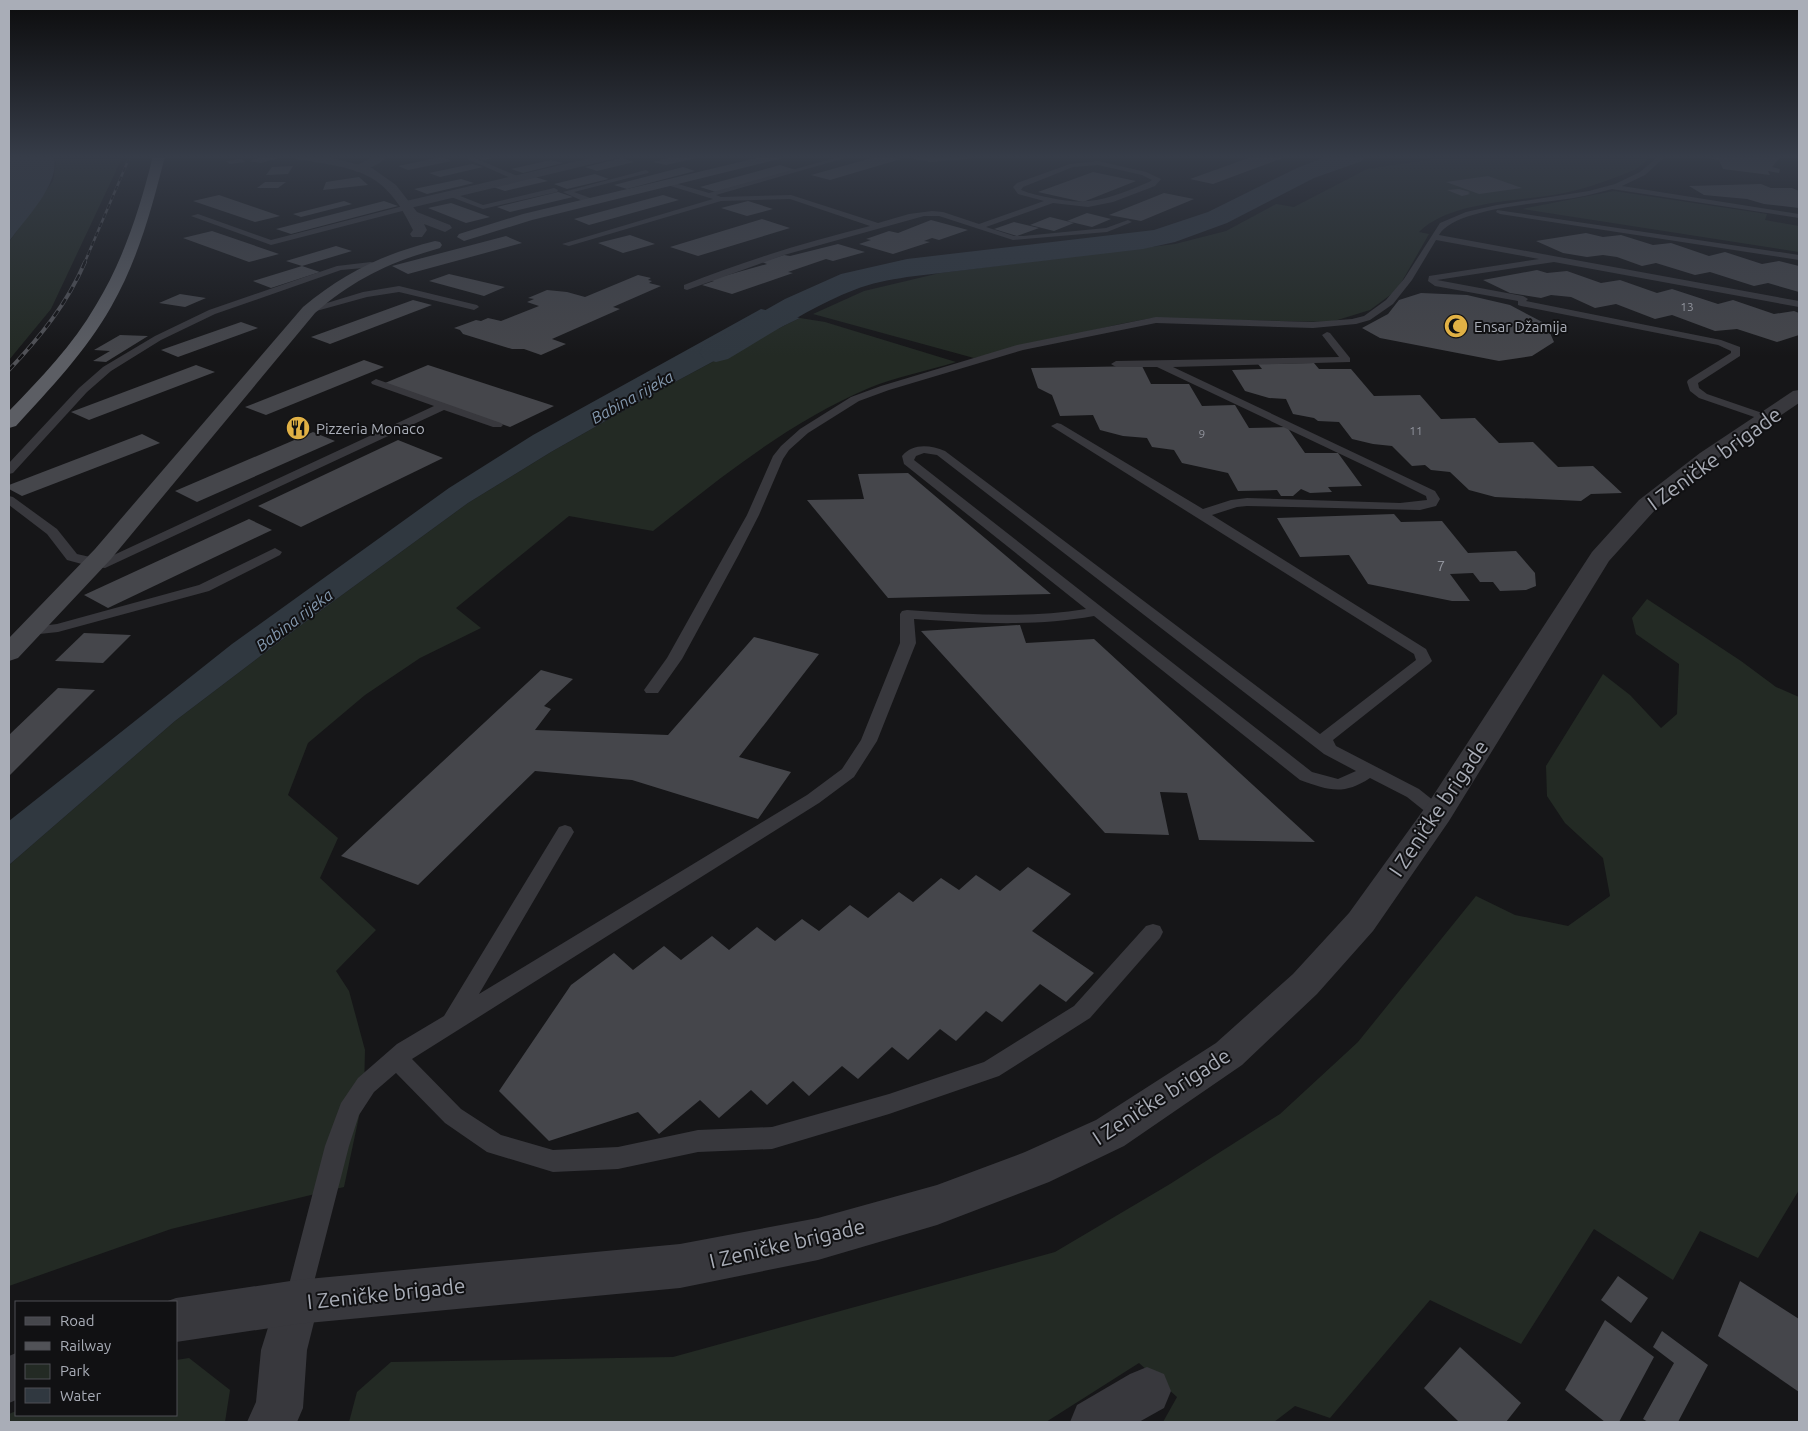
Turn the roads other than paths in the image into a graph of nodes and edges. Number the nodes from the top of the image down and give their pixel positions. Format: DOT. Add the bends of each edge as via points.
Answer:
graph roads {
  1 [pos="140,223"];
  2 [pos="213,223"];
  3 [pos="355,223"];
  4 [pos="416,223"];
  5 [pos="438,223"];
  6 [pos="503,223"];
  7 [pos="641,223"];
  8 [pos="868,223"];
  9 [pos="889,223"];
  10 [pos="966,223"];
  11 [pos="990,223"];
  12 [pos="1126,223"];
  13 [pos="1448,223"];
  14 [pos="1569,223"];
  15 [pos="878,226"];
  16 [pos="978,227"];
  17 [pos="455,231"];
  18 [pos="415,237"];
  19 [pos="1434,238"];
  20 [pos="566,244"];
  21 [pos="434,245"];
  22 [pos="1799,258"];
  23 [pos="1554,259"];
  24 [pos="378,263"];
  25 [pos="687,286"];
  26 [pos="1799,304"];
  27 [pos="474,307"];
  28 [pos="309,310"];
  29 [pos="1327,335"];
  30 [pos="1116,364"];
  31 [pos="1159,364"];
  32 [pos="376,382"];
  33 [pos="1799,395"];
  34 [pos="443,406"];
  35 [pos="1767,418"];
  36 [pos="9,422"];
  37 [pos="497,425"];
  38 [pos="1057,426"];
  39 [pos="9,470"];
  40 [pos="9,500"];
  41 [pos="1202,514"];
  42 [pos="275,552"];
  43 [pos="94,564"];
  44 [pos="1098,611"];
  45 [pos="30,630"];
  46 [pos="9,653"];
  47 [pos="652,690"];
  48 [pos="1330,750"];
  49 [pos="1368,771"];
  50 [pos="1438,813"];
  51 [pos="565,832"];
  52 [pos="1154,932"];
  53 [pos="451,1023"];
  54 [pos="397,1058"];
  55 [pos="297,1302"];
  56 [pos="178,1320"];
  57 [pos="1147,1391"];
  58 [pos="270,1422"];
  59 [pos="1094,1422"];
  1 -- 36 [label="highway" via="111,293 91,326"];
  2 -- 3 [label="lane" via="271,244"];
  4 -- 18 [label="street" via="420,230"];
  5 -- 17 [label="street"];
  6 -- 17 [label="main road"];
  7 -- 20 [label="lane"];
  8 -- 15 [label="lane"];
  9 -- 15 [label="lane"];
  10 -- 16 [label="lane"];
  11 -- 16 [label="lane"];
  12 -- 16 [label="lane" via="1107,230 1023,238"];
  13 -- 19 [label="lane" via="1441,226"];
  14 -- 22 [label="lane"];
  15 -- 25 [label="lane" via="775,254"];
  17 -- 18 [label="main road"];
  17 -- 21 [label="main road" via="452,242"];
  18 -- 21 [label="main road" via="420,244"];
  18 -- 24 [label="main road" via="411,244"];
  19 -- 23 [label="lane"];
  19 -- 47 [label="lane" via="1396,296 1377,313 1354,322 1326,325 1156,320 1021,347 855,399 804,431 776,459 753,515 731,556 674,659"];
  21 -- 24 [label="main road"];
  23 -- 26 [label="lane"];
  23 -- 35 [label="lane" via="1432,278 1432,281 1523,299 1520,303 1722,343 1736,349 1736,354 1692,382 1694,389 1703,396"];
  24 -- 28 [label="main road" via="332,289"];
  24 -- 39 [label="lane" via="322,274 212,312 158,338 107,369 83,390"];
  27 -- 28 [label="lane" via="399,289 366,294"];
  28 -- 43 [label="main road"];
  29 -- 31 [label="lane" via="1346,360"];
  30 -- 31 [label="lane"];
  31 -- 41 [label="lane" via="1378,467 1431,494 1434,499 1432,503 1420,506 1247,502"];
  32 -- 34 [label="lane"];
  33 -- 35 [label="street, I Zeničke brigade"];
  34 -- 37 [label="lane"];
  34 -- 43 [label="lane" via="105,564"];
  35 -- 50 [label="street, I Zeničke brigade" via="1707,457 1646,505 1600,557"];
  38 -- 41 [label="lane"];
  40 -- 43 [label="lane" via="42,521 64,542 72,557"];
  41 -- 48 [label="lane" via="1420,652 1424,662 1324,739"];
  42 -- 45 [label="lane" via="204,588 58,628"];
  43 -- 45 [label="main road"];
  44 -- 48 [label="lane" via="908,461 908,456 914,451 929,448 941,452"];
  44 -- 49 [label="lane" via="1306,776 1331,786 1352,783"];
  44 -- 53 [label="lane" via="1058,618 989,620 907,614 908,643 869,741 848,773 813,799"];
  45 -- 46 [label="main road"];
  48 -- 49 [label="lane"];
  49 -- 50 [label="lane" via="1413,793"];
  50 -- 55 [label="street, I Zeničke brigade" via="1360,922 1305,984 1229,1054 1110,1133 1035,1168 937,1205 818,1239 680,1266"];
  51 -- 53 [label="lane"];
  52 -- 54 [label="lane" via="1082,1012 991,1068 889,1104 772,1138 698,1141 618,1158 553,1161 495,1144 453,1116"];
  53 -- 54 [label="lane"];
  54 -- 55 [label="lane" via="366,1085 349,1110"];
  55 -- 56 [label="street, I Zeničke brigade"];
  55 -- 58 [label="street" via="284,1350 279,1408"];
  57 -- 59 [label="street"];
}
